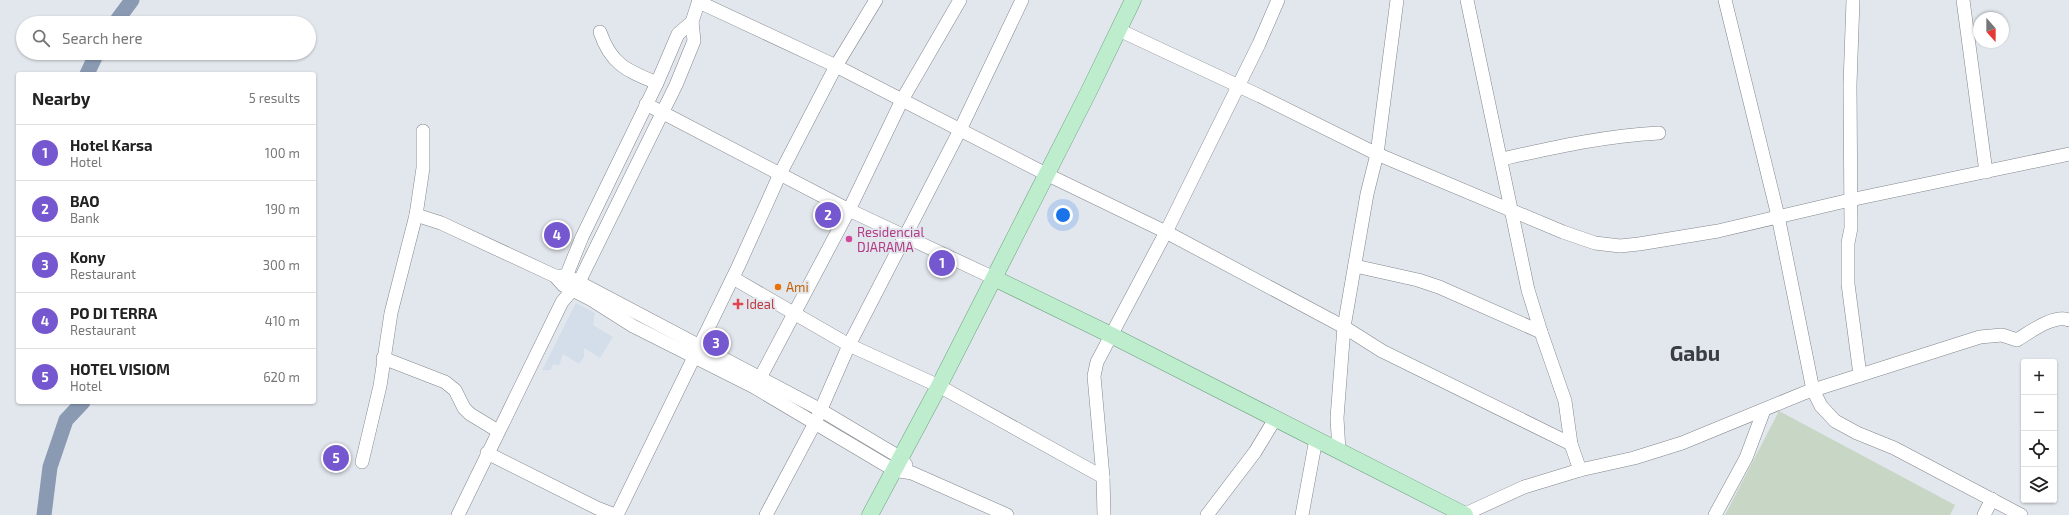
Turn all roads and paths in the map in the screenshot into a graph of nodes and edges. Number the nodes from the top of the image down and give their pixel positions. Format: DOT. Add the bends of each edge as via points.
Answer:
graph roads {
  1 [pos="876,0"];
  2 [pos="960,0"];
  3 [pos="1022,0"];
  4 [pos="1133,0"];
  5 [pos="1278,0"];
  6 [pos="1397,0"];
  7 [pos="1468,0"];
  8 [pos="1725,0"];
  9 [pos="1852,0"];
  10 [pos="1963,0"];
  11 [pos="699,1"];
  12 [pos="692,22"];
  13 [pos="1119,30"];
  14 [pos="600,32"];
  15 [pos="836,66"];
  16 [pos="657,83"];
  17 [pos="1237,86"];
  18 [pos="902,100"];
  19 [pos="646,104"];
  20 [pos="661,113"];
  21 [pos="960,130"];
  22 [pos="423,131"];
  23 [pos="1659,133"];
  24 [pos="1377,154"];
  25 [pos="2069,154"];
  26 [pos="1502,159"];
  27 [pos="1986,172"];
  28 [pos="780,174"];
  29 [pos="1046,174"];
  30 [pos="1850,200"];
  31 [pos="849,210"];
  32 [pos="1513,212"];
  33 [pos="416,214"];
  34 [pos="1778,216"];
  35 [pos="1166,232"];
  36 [pos="905,236"];
  37 [pos="1355,266"];
  38 [pos="733,278"];
  39 [pos="994,278"];
  40 [pos="567,282"];
  41 [pos="796,313"];
  42 [pos="2067,318"];
  43 [pos="1344,327"];
  44 [pos="1541,332"];
  45 [pos="1111,335"];
  46 [pos="699,345"];
  47 [pos="849,346"];
  48 [pos="694,357"];
  49 [pos="384,358"];
  50 [pos="1860,375"];
  51 [pos="760,378"];
  52 [pos="939,386"];
  53 [pos="1813,390"];
  54 [pos="820,409"];
  55 [pos="1764,410"];
  56 [pos="1275,419"];
  57 [pos="815,423"];
  58 [pos="498,431"];
  59 [pos="1316,439"];
  60 [pos="1571,444"];
  61 [pos="1338,451"];
  62 [pos="487,453"];
  63 [pos="362,462"];
  64 [pos="898,464"];
  65 [pos="1580,470"];
  66 [pos="1103,477"];
  67 [pos="1992,499"];
  68 [pos="458,515"];
  69 [pos="616,515"];
  70 [pos="766,515"];
  71 [pos="870,515"];
  72 [pos="1007,515"];
  73 [pos="1104,515"];
  74 [pos="1207,515"];
  75 [pos="1302,515"];
  76 [pos="1464,515"];
  77 [pos="1715,515"];
  78 [pos="1984,515"];
  79 [pos="2021,515"];
  1 -- 15 [label="street"];
  2 -- 18 [label="street"];
  3 -- 21 [label="street"];
  4 -- 13 [label="main road"];
  5 -- 17 [label="street"];
  6 -- 24 [label="street"];
  7 -- 26 [label="street"];
  8 -- 34 [label="street"];
  9 -- 30 [label="street"];
  10 -- 27 [label="street"];
  11 -- 12 [label="street"];
  11 -- 15 [label="street"];
  12 -- 16 [label="street" via="678,34"];
  12 -- 20 [label="street" via="694,41"];
  13 -- 17 [label="street"];
  13 -- 29 [label="main road"];
  14 -- 16 [label="street" via="606,50 618,63"];
  15 -- 18 [label="street"];
  15 -- 28 [label="street"];
  16 -- 19 [label="street"];
  17 -- 24 [label="street"];
  17 -- 35 [label="street"];
  18 -- 21 [label="street"];
  18 -- 31 [label="street"];
  19 -- 20 [label="street"];
  19 -- 40 [label="street" via="582,237"];
  20 -- 28 [label="street"];
  20 -- 40 [label="street"];
  21 -- 29 [label="street"];
  21 -- 36 [label="street"];
  22 -- 33 [label="street" via="422,168"];
  23 -- 26 [label="street" via="1620,135"];
  24 -- 32 [label="street"];
  24 -- 37 [label="street"];
  25 -- 27 [label="street"];
  26 -- 32 [label="street"];
  27 -- 30 [label="street"];
  28 -- 31 [label="street"];
  28 -- 38 [label="street"];
  29 -- 35 [label="street"];
  29 -- 39 [label="main road"];
  30 -- 34 [label="street"];
  30 -- 50 [label="street" via="1848,284"];
  31 -- 36 [label="street"];
  31 -- 41 [label="street"];
  32 -- 34 [label="street" via="1595,243 1620,246 1718,231"];
  32 -- 44 [label="street" via="1528,290"];
  33 -- 40 [label="street" via="442,223"];
  33 -- 49 [label="street" via="391,313"];
  34 -- 53 [label="street"];
  35 -- 43 [label="street"];
  35 -- 45 [label="street"];
  36 -- 39 [label="street"];
  36 -- 47 [label="street"];
  37 -- 43 [label="street"];
  37 -- 44 [label="street" via="1439,287"];
  38 -- 41 [label="street"];
  38 -- 46 [label="street"];
  39 -- 45 [label="main road"];
  39 -- 52 [label="main road"];
  40 -- 46 [label="street"];
  40 -- 48 [label="street" via="633,326"];
  40 -- 58 [label="street" via="562,302"];
  41 -- 47 [label="street"];
  41 -- 51 [label="street"];
  42 -- 50 [label="street" via="2042,324 2017,340 2002,334 1980,337"];
  43 -- 60 [label="street" via="1382,351"];
  43 -- 61 [label="street" via="1336,418"];
  44 -- 60 [label="street" via="1565,401"];
  45 -- 56 [label="main road"];
  45 -- 66 [label="street" via="1097,362 1094,376"];
  46 -- 48 [label="street"];
  46 -- 51 [label="street"];
  47 -- 52 [label="street"];
  47 -- 54 [label="street"];
  48 -- 57 [label="street" via="754,387"];
  48 -- 69 [label="street"];
  49 -- 58 [label="street" via="445,382 454,390 470,414"];
  49 -- 63 [label="street"];
  50 -- 53 [label="street"];
  51 -- 54 [label="street"];
  52 -- 64 [label="main road"];
  52 -- 66 [label="street"];
  53 -- 55 [label="street"];
  53 -- 67 [label="street" via="1821,406 1835,421 1894,448"];
  54 -- 57 [label="street"];
  54 -- 64 [label="street"];
  55 -- 65 [label="street" via="1682,443 1634,458"];
  55 -- 77 [label="street" via="1746,458"];
  56 -- 59 [label="main road"];
  56 -- 74 [label="street" via="1255,452"];
  57 -- 64 [label="street"];
  57 -- 70 [label="street"];
  58 -- 62 [label="street"];
  59 -- 61 [label="main road"];
  59 -- 75 [label="street"];
  60 -- 65 [label="street"];
  61 -- 76 [label="main road"];
  62 -- 68 [label="street"];
  62 -- 69 [label="street"];
  64 -- 71 [label="main road"];
  64 -- 72 [label="street" via="912,473"];
  65 -- 76 [label="street" via="1524,487"];
  66 -- 73 [label="street"];
  67 -- 78 [label="street"];
  67 -- 79 [label="street"];
}
